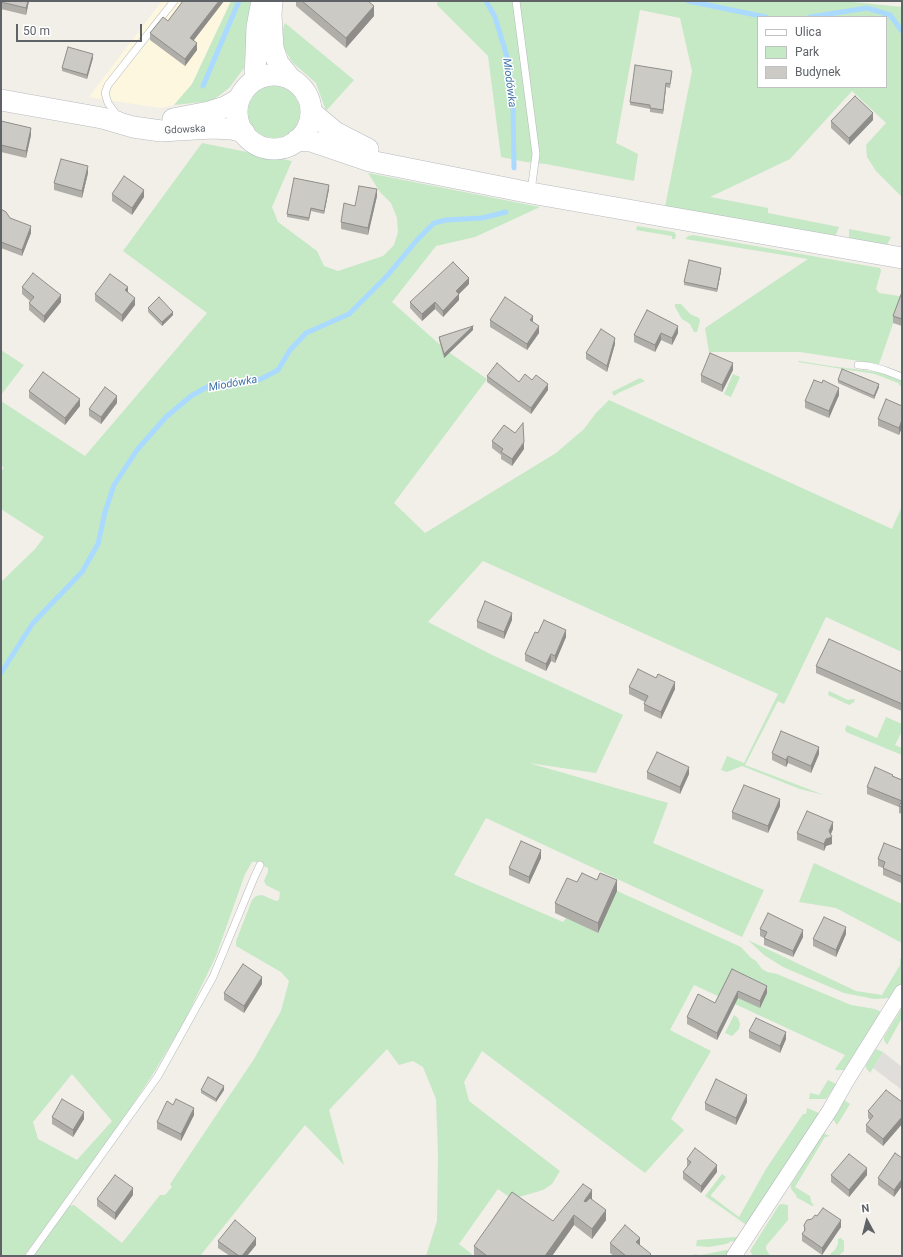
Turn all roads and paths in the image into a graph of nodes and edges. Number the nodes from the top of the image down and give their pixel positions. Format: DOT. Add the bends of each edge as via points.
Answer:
graph roads {
  1 [pos="174,1"];
  2 [pos="254,1"];
  3 [pos="262,1"];
  4 [pos="272,1"];
  5 [pos="516,1"];
  6 [pos="258,21"];
  7 [pos="291,79"];
  8 [pos="255,80"];
  9 [pos="239,99"];
  10 [pos="1,100"];
  11 [pos="311,112"];
  12 [pos="102,118"];
  13 [pos="132,120"];
  14 [pos="244,132"];
  15 [pos="297,140"];
  16 [pos="403,166"];
  17 [pos="531,193"];
  18 [pos="902,258"];
  19 [pos="858,365"];
  20 [pos="902,377"];
  21 [pos="260,865"];
  22 [pos="902,992"];
  23 [pos="739,1254"];
  24 [pos="29,1256"];
  1 -- 13 [label="lane" via="108,85 105,93 116,114"];
  2 -- 6 [label="lane"];
  3 -- 6 [label="main road"];
  4 -- 7 [label="main road" via="272,48 278,63"];
  5 -- 17 [label="lane" via="536,154"];
  6 -- 8 [label="main road"];
  7 -- 8 [label="main road" via="273,75"];
  7 -- 11 [label="main road" via="306,93"];
  8 -- 9 [label="main road"];
  9 -- 13 [label="main road, Gdowska" via="225,107 177,119"];
  9 -- 14 [label="main road" via="238,116"];
  10 -- 12 [label="main road, Gdowska"];
  11 -- 15 [label="main road" via="307,127"];
  11 -- 16 [label="main road" via="335,132"];
  12 -- 13 [label="main road, Gdowska"];
  12 -- 14 [label="main road, Gdowska" via="161,131 232,129"];
  14 -- 15 [label="main road" via="252,141 263,147 286,146"];
  15 -- 16 [label="main road" via="311,141 370,161"];
  16 -- 17 [label="main road"];
  17 -- 18 [label="main road"];
  19 -- 20 [label="lane" via="884,370"];
  21 -- 24 [label="lane" via="213,977 158,1076"];
  22 -- 23 [label="street"];
}
